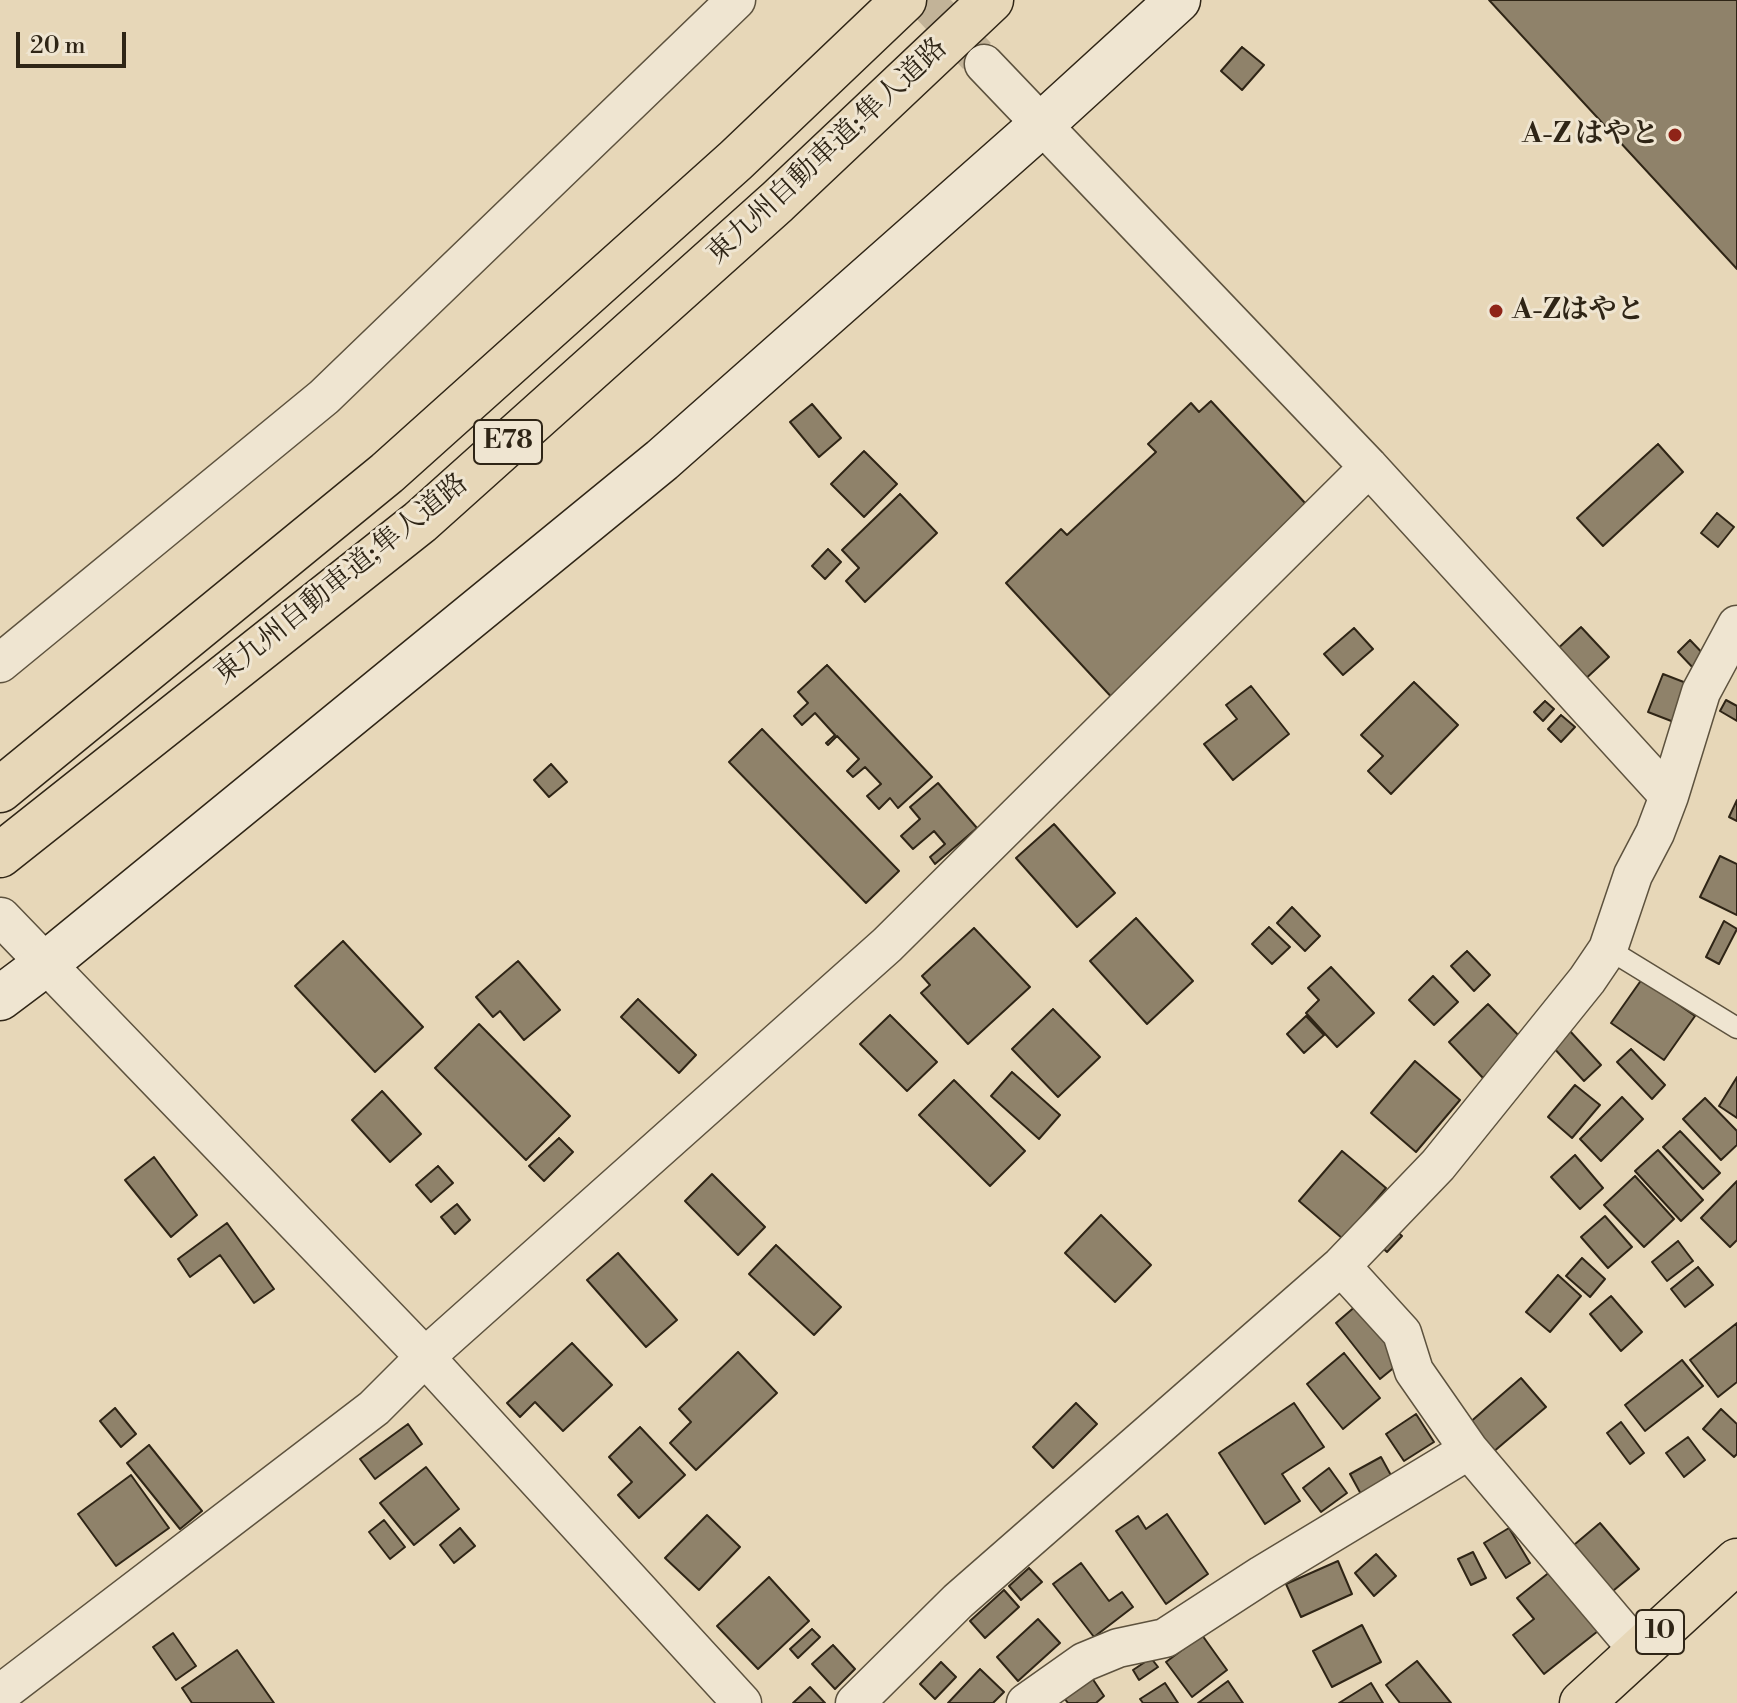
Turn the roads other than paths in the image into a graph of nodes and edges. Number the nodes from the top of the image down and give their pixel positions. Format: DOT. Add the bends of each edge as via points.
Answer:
graph roads {
  1 [pos="736,0"];
  2 [pos="904,0"];
  3 [pos="991,0"];
  4 [pos="1178,0"];
  5 [pos="984,64"];
  6 [pos="1041,125"];
  7 [pos="1369,467"];
  8 [pos="1737,625"];
  9 [pos="0,663"];
  10 [pos="0,790"];
  11 [pos="1669,796"];
  12 [pos="0,855"];
  13 [pos="1,917"];
  14 [pos="1608,949"];
  15 [pos="48,962"];
  16 [pos="0,998"];
  17 [pos="1737,1028"];
  18 [pos="1341,1266"];
  19 [pos="425,1357"];
  20 [pos="1469,1450"];
  21 [pos="1737,1561"];
  22 [pos="1639,1651"];
  23 [pos="0,1694"];
  24 [pos="742,1703"];
  25 [pos="855,1703"];
  26 [pos="1026,1703"];
  27 [pos="1582,1703"];
  1 -- 9 [label="street" via="324,397"];
  2 -- 10 [label="highway, 東九州自動車道;隼人道路 / E78" via="736,160 387,473"];
  3 -- 12 [label="highway, 東九州自動車道;隼人道路 / E78" via="777,202 420,522"];
  4 -- 6 [label="street"];
  5 -- 6 [label="street"];
  6 -- 7 [label="street"];
  6 -- 15 [label="street" via="662,460"];
  7 -- 11 [label="street"];
  7 -- 19 [label="street" via="887,945"];
  8 -- 11 [label="street" via="1701,692"];
  11 -- 14 [label="street" via="1633,875"];
  13 -- 15 [label="street"];
  14 -- 17 [label="lane"];
  14 -- 18 [label="street" via="1438,1165"];
  15 -- 16 [label="street"];
  15 -- 19 [label="street"];
  18 -- 20 [label="street" via="1402,1333 1414,1371"];
  18 -- 25 [label="street" via="958,1601"];
  19 -- 23 [label="street" via="374,1408"];
  19 -- 24 [label="street"];
  20 -- 22 [label="street"];
  20 -- 26 [label="street" via="1165,1638 1084,1662"];
  21 -- 22 [label="highway, 10"];
  22 -- 27 [label="highway, 10"];
}
